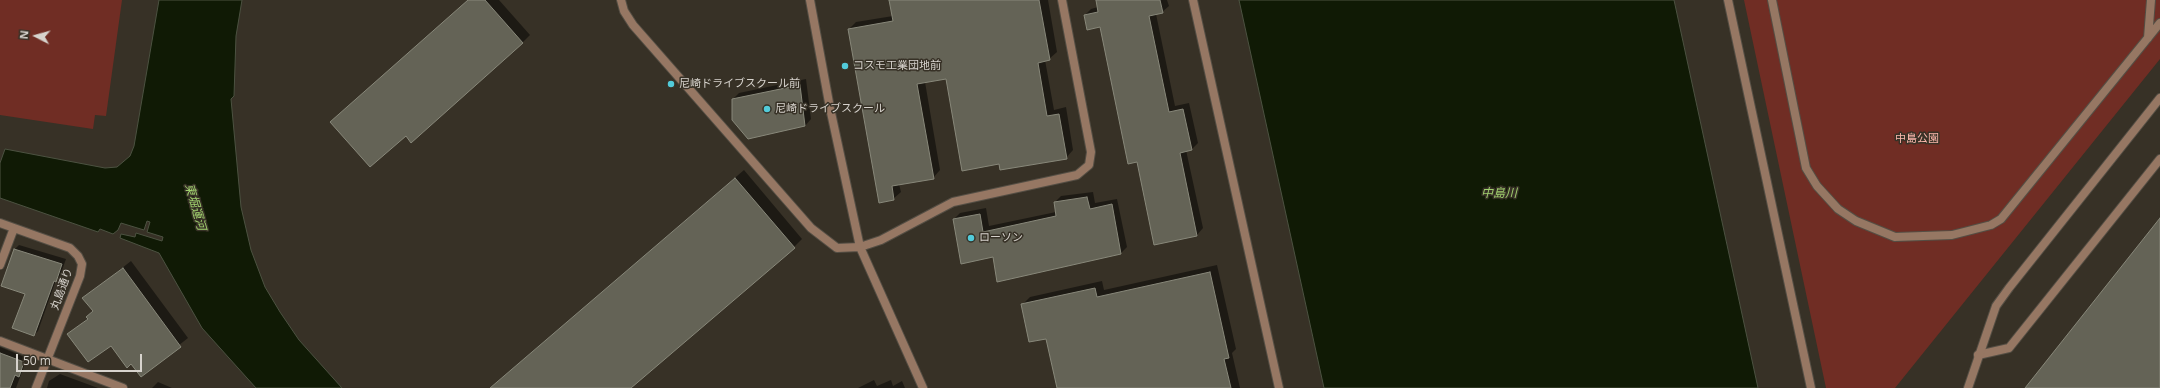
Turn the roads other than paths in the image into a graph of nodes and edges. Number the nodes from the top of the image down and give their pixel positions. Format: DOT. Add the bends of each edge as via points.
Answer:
graph roads {
  1 [pos="621,0"];
  2 [pos="810,0"];
  3 [pos="1062,0"];
  4 [pos="1193,0"];
  5 [pos="1728,0"];
  6 [pos="1772,0"];
  7 [pos="2151,0"];
  8 [pos="2160,23"];
  9 [pos="2148,38"];
  10 [pos="2160,98"];
  11 [pos="2160,159"];
  12 [pos="0,223"];
  13 [pos="14,228"];
  14 [pos="860,247"];
  15 [pos="0,265"];
  16 [pos="0,341"];
  17 [pos="1978,355"];
  18 [pos="47,359"];
  19 [pos="36,388"];
  20 [pos="123,388"];
  21 [pos="923,388"];
  22 [pos="1279,388"];
  23 [pos="1811,388"];
  24 [pos="1968,388"];
  1 -- 14 [label="street" via="624,11 633,25 811,228 837,248"];
  2 -- 14 [label="street"];
  3 -- 14 [label="street" via="1091,152 1089,165 1077,175 953,202 881,240"];
  4 -- 22 [label="street"];
  5 -- 23 [label="street"];
  6 -- 9 [label="street" via="1806,168 1817,186 1838,209 1856,221 1896,237 1952,235 1990,225 2001,219"];
  7 -- 9 [label="street"];
  8 -- 9 [label="street"];
  10 -- 17 [label="street" via="1996,306"];
  11 -- 17 [label="street" via="2009,348"];
  12 -- 13 [label="street, 丸島通り"];
  13 -- 15 [label="street"];
  13 -- 18 [label="street, 丸島通り" via="70,248 82,264 80,276"];
  14 -- 21 [label="street"];
  16 -- 18 [label="street"];
  17 -- 24 [label="street"];
  18 -- 19 [label="street, 丸島通り"];
  18 -- 20 [label="street"];
}
